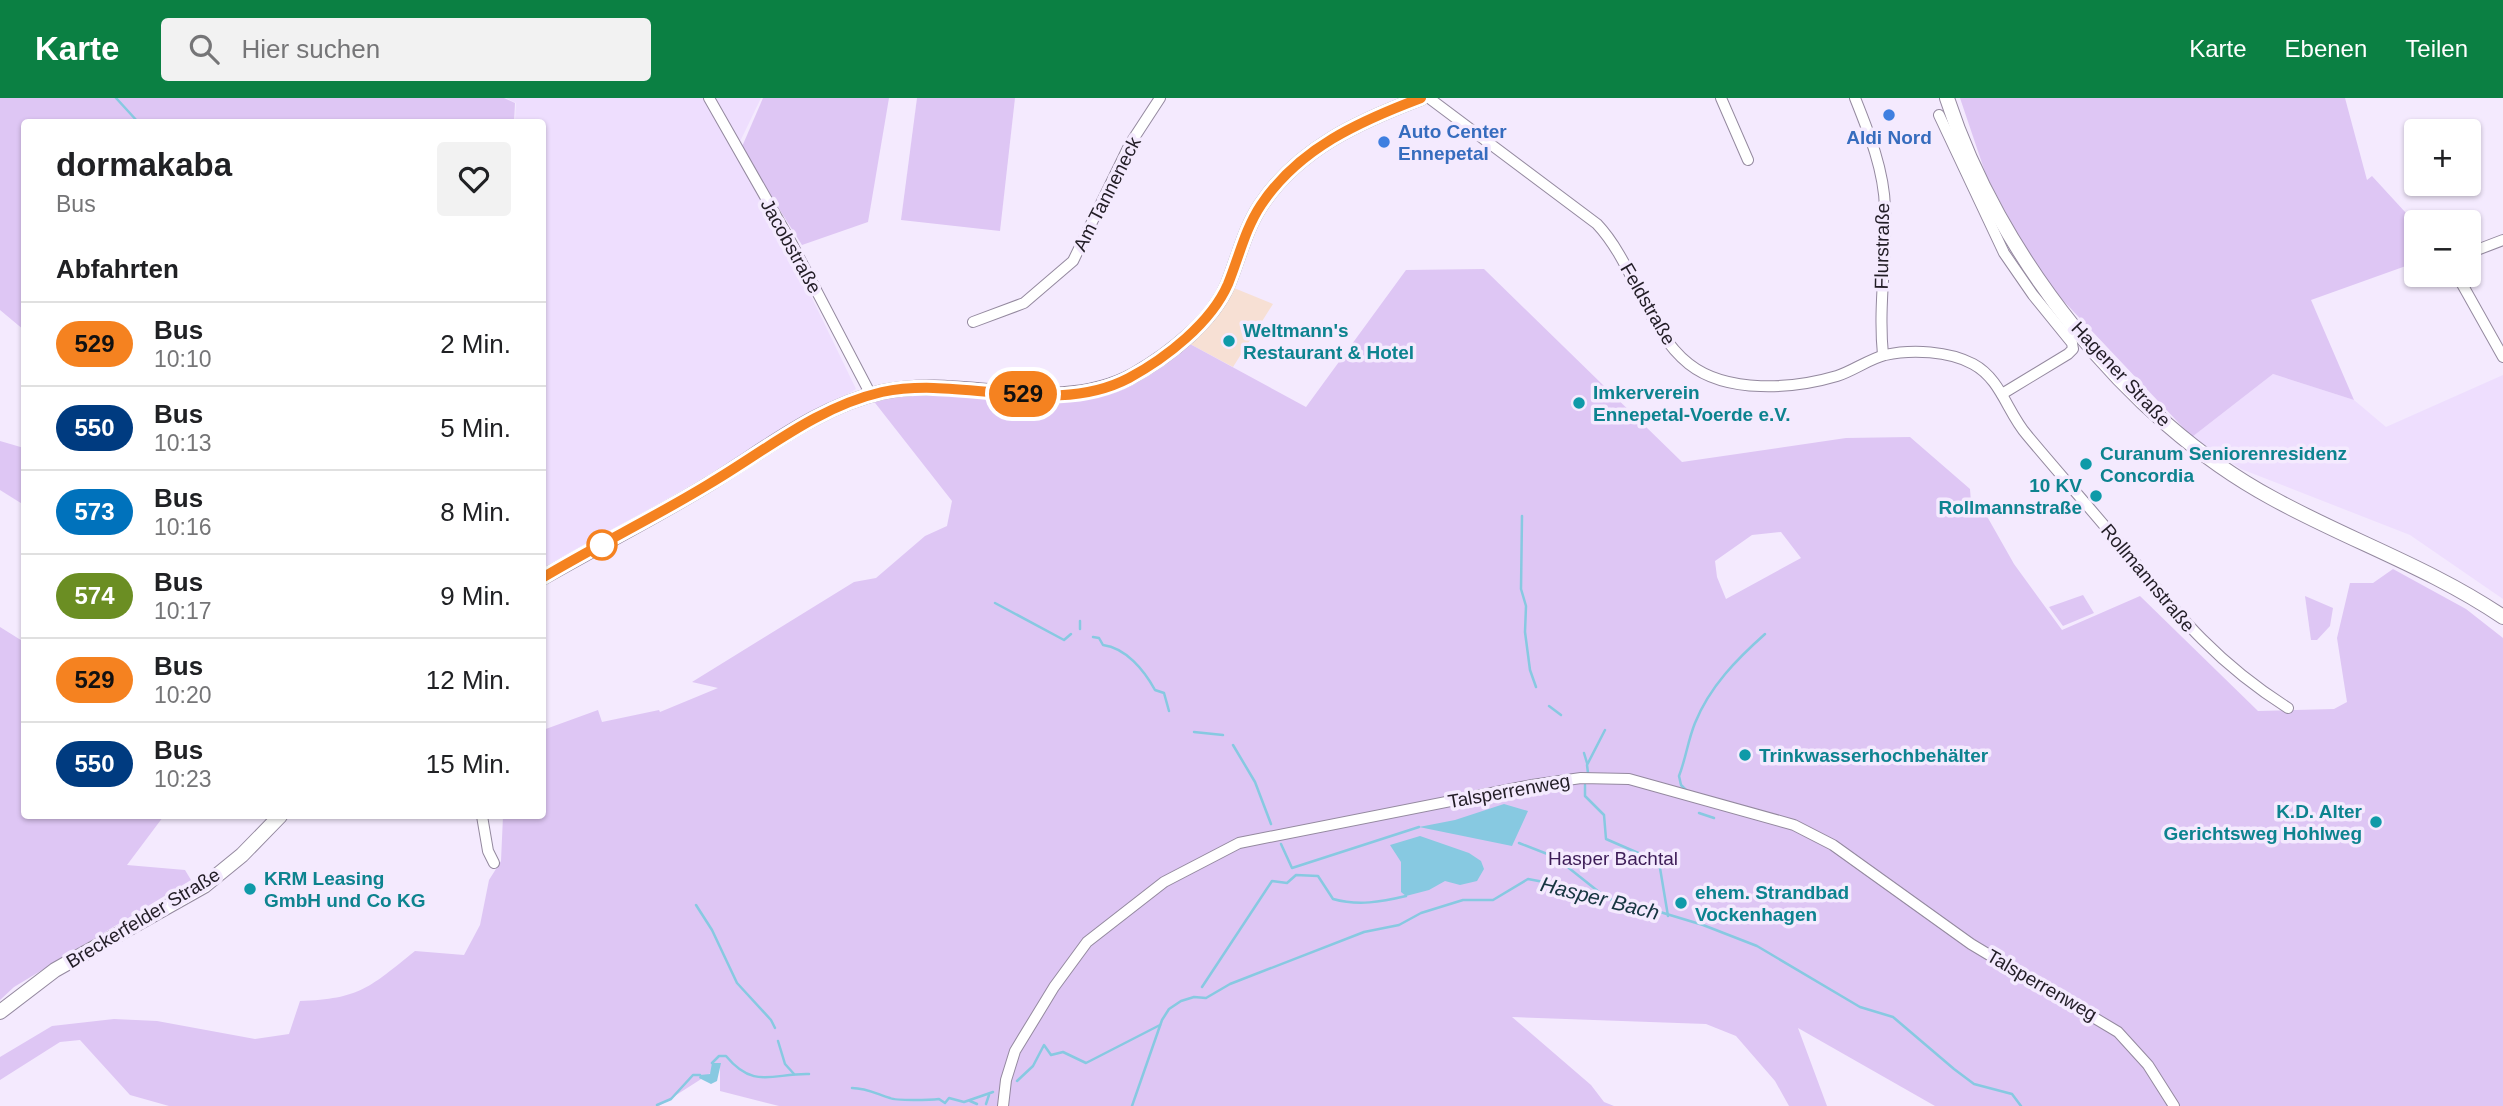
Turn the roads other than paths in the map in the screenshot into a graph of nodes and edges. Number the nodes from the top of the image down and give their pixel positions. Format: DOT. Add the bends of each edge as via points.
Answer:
graph roads {
  1 [pos="709,98"];
  2 [pos="1160,98"];
  3 [pos="1421,98"];
  4 [pos="1429,98"];
  5 [pos="1721,98"];
  6 [pos="1855,98"];
  7 [pos="1947,98"];
  8 [pos="1396,102"];
  9 [pos="1939,115"];
  10 [pos="1748,160"];
  11 [pos="2503,240"];
  12 [pos="2481,248"];
  13 [pos="2464,287"];
  14 [pos="972,322"];
  15 [pos="1883,355"];
  16 [pos="2503,357"];
  17 [pos="2002,394"];
  18 [pos="871,395"];
  19 [pos="546,576"];
  20 [pos="2503,617"];
  21 [pos="2288,708"];
  22 [pos="277,819"];
  23 [pos="483,819"];
  24 [pos="494,863"];
  25 [pos="0,1012"];
  26 [pos="1003,1106"];
  27 [pos="2174,1106"];
  1 -- 18 [label="street, Jacobstraße"];
  2 -- 14 [label="street, Am Tanneneck" via="1130,144 1073,261 1024,303"];
  3 -- 8 [label="main road"];
  4 -- 15 [label="street, Feldstraße" via="1597,223 1615,245 1674,349 1702,374 1736,384 1818,381"];
  5 -- 10 [label="street"];
  6 -- 15 [label="street, Flurstraße" via="1879,165 1884,195"];
  7 -- 20 [label="main road, Hagener Straße" via="1981,185 2035,277 2118,376 2162,420 2270,498 2446,582"];
  8 -- 18 [label="main road" via="1313,151 1276,186 1254,217 1217,303 1174,346 1126,379 1058,394 912,388"];
  9 -- 17 [label="street" via="2004,253 2072,343 2068,354"];
  11 -- 12 [label="street"];
  13 -- 16 [label="street"];
  15 -- 17 [label="street, Feldstraße" via="1923,352 1966,361 1990,377"];
  17 -- 21 [label="street, Rollmannstraße" via="2016,422 2167,604 2224,663"];
  18 -- 19 [label="main road" via="822,414 698,491"];
  22 -- 25 [label="main road, Breckerfelder Straße" via="204,886 55,970"];
  23 -- 24 [label="street"];
  26 -- 27 [label="street, Talsperrenweg" via="1015,1051 1087,942 1164,882 1239,843 1581,778 1629,779 1794,825 1832,845 1971,944 2118,1032 2148,1065"];
}
